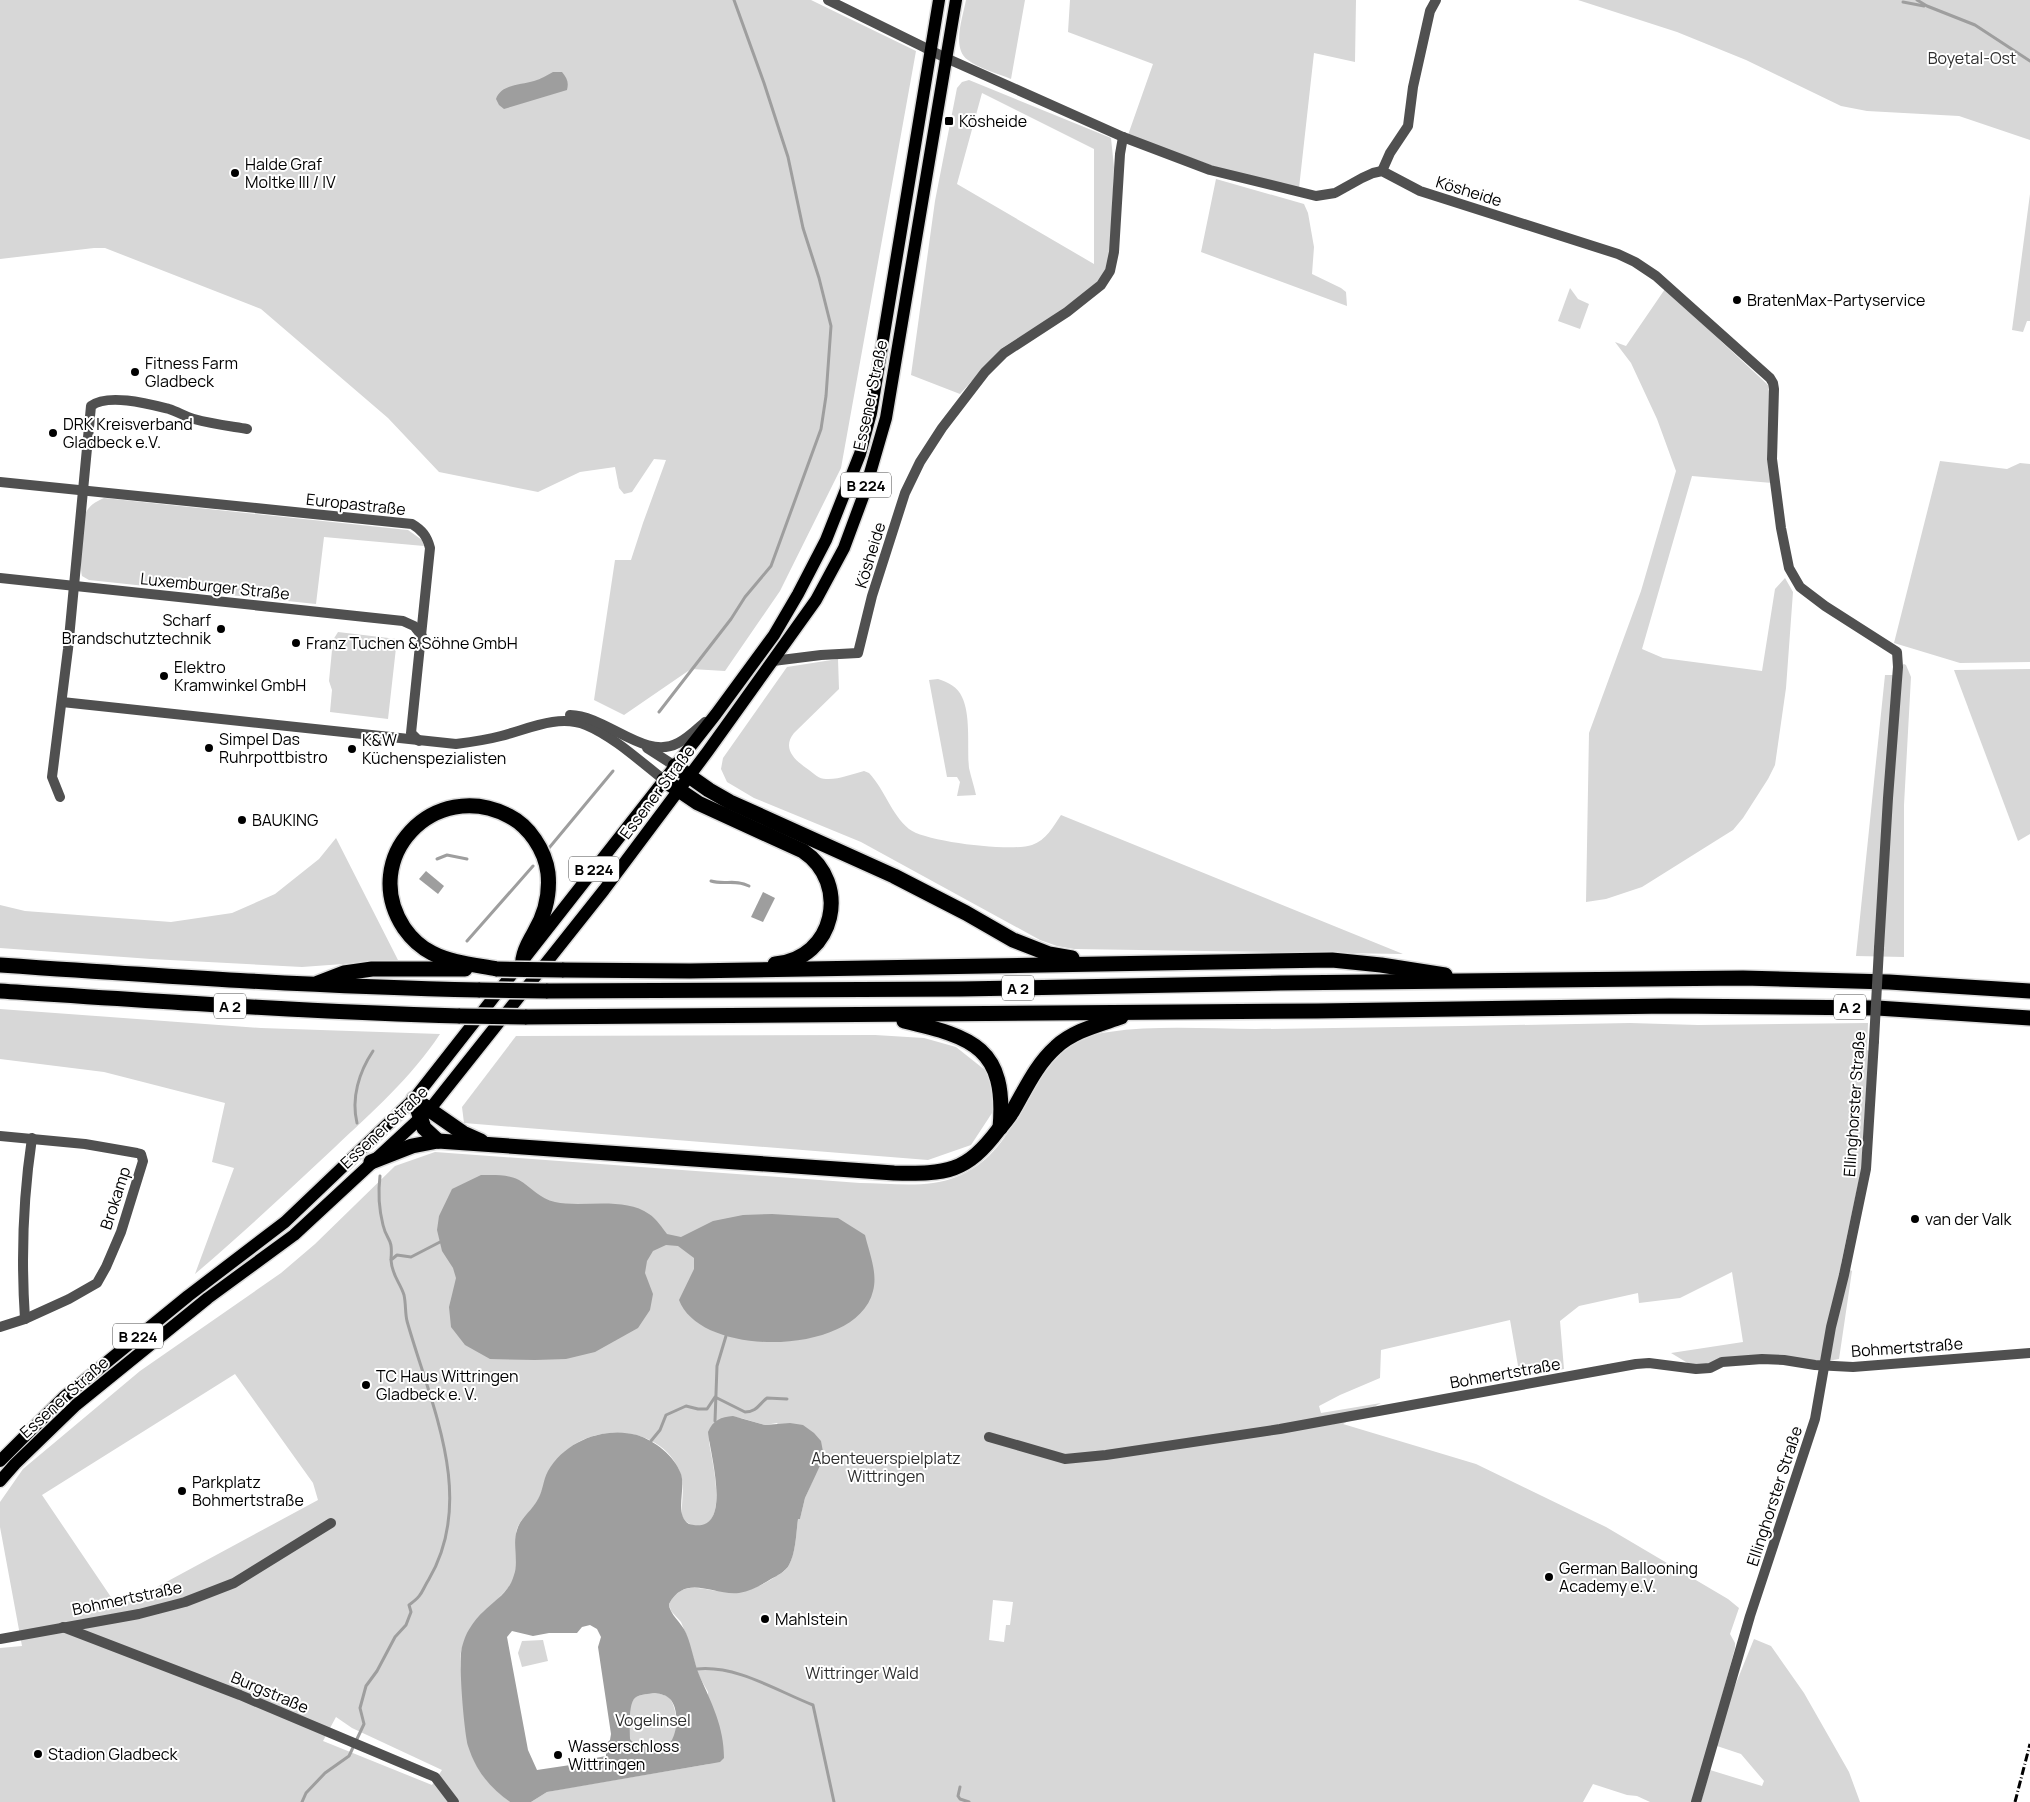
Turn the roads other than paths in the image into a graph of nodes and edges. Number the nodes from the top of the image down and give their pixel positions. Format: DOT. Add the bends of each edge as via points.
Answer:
graph roads {
  1 [pos="828,0"];
  2 [pos="939,0"];
  3 [pos="956,0"];
  4 [pos="1436,0"];
  5 [pos="931,51"];
  6 [pos="946,58"];
  7 [pos="1123,137"];
  8 [pos="1382,171"];
  9 [pos="1773,383"];
  10 [pos="247,429"];
  11 [pos="0,482"];
  12 [pos="82,491"];
  13 [pos="0,578"];
  14 [pos="74,586"];
  15 [pos="422,636"];
  16 [pos="773,660"];
  17 [pos="62,702"];
  18 [pos="716,714"];
  19 [pos="524,729"];
  20 [pos="419,741"];
  21 [pos="640,744"];
  22 [pos="676,766"];
  23 [pos="689,776"];
  24 [pos="664,780"];
  25 [pos="678,791"];
  26 [pos="60,797"];
  27 [pos="523,959"];
  28 [pos="1106,964"];
  29 [pos="0,965"];
  30 [pos="497,969"];
  31 [pos="690,971"];
  32 [pos="1491,982"];
  33 [pos="311,985"];
  34 [pos="0,990"];
  35 [pos="2030,991"];
  36 [pos="1134,1012"];
  37 [pos="878,1015"];
  38 [pos="2030,1018"];
  39 [pos="414,1099"];
  40 [pos="425,1114"];
  41 [pos="1000,1129"];
  42 [pos="0,1136"];
  43 [pos="32,1138"];
  44 [pos="438,1140"];
  45 [pos="486,1143"];
  46 [pos="371,1162"];
  47 [pos="25,1319"];
  48 [pos="0,1327"];
  49 [pos="2030,1353"];
  50 [pos="1825,1366"];
  51 [pos="989,1437"];
  52 [pos="0,1461"];
  53 [pos="0,1481"];
  54 [pos="331,1523"];
  55 [pos="64,1627"];
  56 [pos="0,1639"];
  57 [pos="454,1802"];
  58 [pos="1696,1802"];
  1 -- 5 [label="street"];
  2 -- 5 [label="main road, Essener Straße / B 224"];
  3 -- 6 [label="main road, Essener Straße / B 224"];
  4 -- 8 [label="street" via="1430,11 1413,87 1408,126"];
  5 -- 6 [label="street"];
  5 -- 18 [label="main road, Essener Straße / B 224" via="873,402 860,454 826,540 798,594 760,655"];
  6 -- 7 [label="street"];
  6 -- 16 [label="main road, Essener Straße / B 224" via="886,418 844,548 816,600"];
  7 -- 8 [label="street" via="1210,170 1316,196 1335,193"];
  7 -- 16 [label="street, Kösheide" via="1110,271 1102,285 1004,353 985,372 942,428 905,493 858,652"];
  8 -- 9 [label="street, Kösheide" via="1420,191 1635,262 1656,276"];
  9 -- 50 [label="street, Ellinghorster Straße, bridge" via="1772,459 1789,568 1800,587 1897,652 1898,667 1866,1169"];
  10 -- 12 [label="street" via="212,424 135,402 98,401 91,406"];
  11 -- 12 [label="street, Europastraße"];
  12 -- 14 [label="street"];
  12 -- 15 [label="street, Europastraße" via="412,524 428,539 430,548"];
  13 -- 14 [label="street, Luxemburger Straße"];
  14 -- 15 [label="street, Luxemburger Straße" via="403,621 414,626"];
  14 -- 17 [label="street"];
  15 -- 20 [label="street, Europastraße" via="411,733"];
  16 -- 23 [label="main road, Essener Straße / B 224"];
  17 -- 20 [label="street"];
  17 -- 26 [label="street" via="52,777"];
  18 -- 21 [label="street" via="677,744 658,748"];
  18 -- 22 [label="main road, Essener Straße / B 224"];
  19 -- 20 [label="street" via="476,742"];
  19 -- 21 [label="street" via="549,717 572,715 590,718"];
  19 -- 24 [label="street" via="548,722 586,725 606,736"];
  21 -- 22 [label="street"];
  22 -- 23 [label="highway"];
  22 -- 24 [label="main road, Essener Straße / B 224"];
  23 -- 25 [label="main road, Essener Straße / B 224"];
  23 -- 28 [label="highway" via="756,815 894,876 1012,940 1049,954"];
  24 -- 25 [label="highway"];
  24 -- 27 [label="main road, Essener Straße / B 224"];
  25 -- 31 [label="highway" via="722,815 803,851 814,859 826,878 832,901 827,926 821,937 796,958 780,963 698,966"];
  25 -- 40 [label="main road, Essener Straße / B 224" via="604,890"];
  27 -- 30 [label="highway" via="546,904 548,873 540,848 516,820 500,812 468,805 446,808 424,819 400,846 390,878 391,900 408,934 431,953 455,962"];
  27 -- 39 [label="main road, Essener Straße / B 224"];
  28 -- 31 [label="highway"];
  28 -- 32 [label="highway" via="1332,960"];
  29 -- 33 [label="highway, A 2"];
  30 -- 31 [label="highway, bridge"];
  30 -- 33 [label="highway" via="372,969 344,973"];
  32 -- 33 [label="highway, A 2, bridge" via="546,991"];
  32 -- 35 [label="highway, A 2" via="1753,979 1908,983"];
  34 -- 37 [label="highway, A 2, bridge" via="308,1011 460,1016"];
  36 -- 37 [label="highway, A 2"];
  36 -- 38 [label="highway, A 2" via="1797,1006"];
  36 -- 41 [label="highway" via="1066,1038 1034,1072"];
  37 -- 41 [label="highway" via="948,1032 969,1041 984,1053 1000,1084"];
  39 -- 40 [label="highway"];
  39 -- 52 [label="main road, Essener Straße / B 224" via="285,1222 64,1397"];
  40 -- 44 [label="highway" via="430,1135"];
  40 -- 45 [label="highway"];
  40 -- 46 [label="main road, Essener Straße / B 224"];
  41 -- 45 [label="highway" via="980,1153 964,1164 923,1174"];
  42 -- 43 [label="street, Brokamp"];
  43 -- 47 [label="street" via="24,1223"];
  43 -- 47 [label="street, Brokamp" via="137,1153 141,1154 143,1161 121,1232 96,1283"];
  44 -- 45 [label="highway"];
  44 -- 46 [label="highway"];
  46 -- 53 [label="main road, Essener Straße / B 224" via="294,1235 208,1298 76,1405"];
  47 -- 48 [label="street, Brokamp"];
  49 -- 50 [label="street, Bohmertstraße" via="1854,1367"];
  50 -- 51 [label="street, Bohmertstraße" via="1762,1359 1722,1362 1710,1368 1696,1369 1636,1364 1280,1429 1065,1459"];
  50 -- 58 [label="street, Ellinghorster Straße" via="1815,1419 1750,1616"];
  54 -- 55 [label="street, Bohmertstraße" via="234,1583 185,1602 139,1614"];
  55 -- 56 [label="street, Bohmertstraße"];
  55 -- 57 [label="street, Burgstraße" via="240,1695 435,1778"];
}
